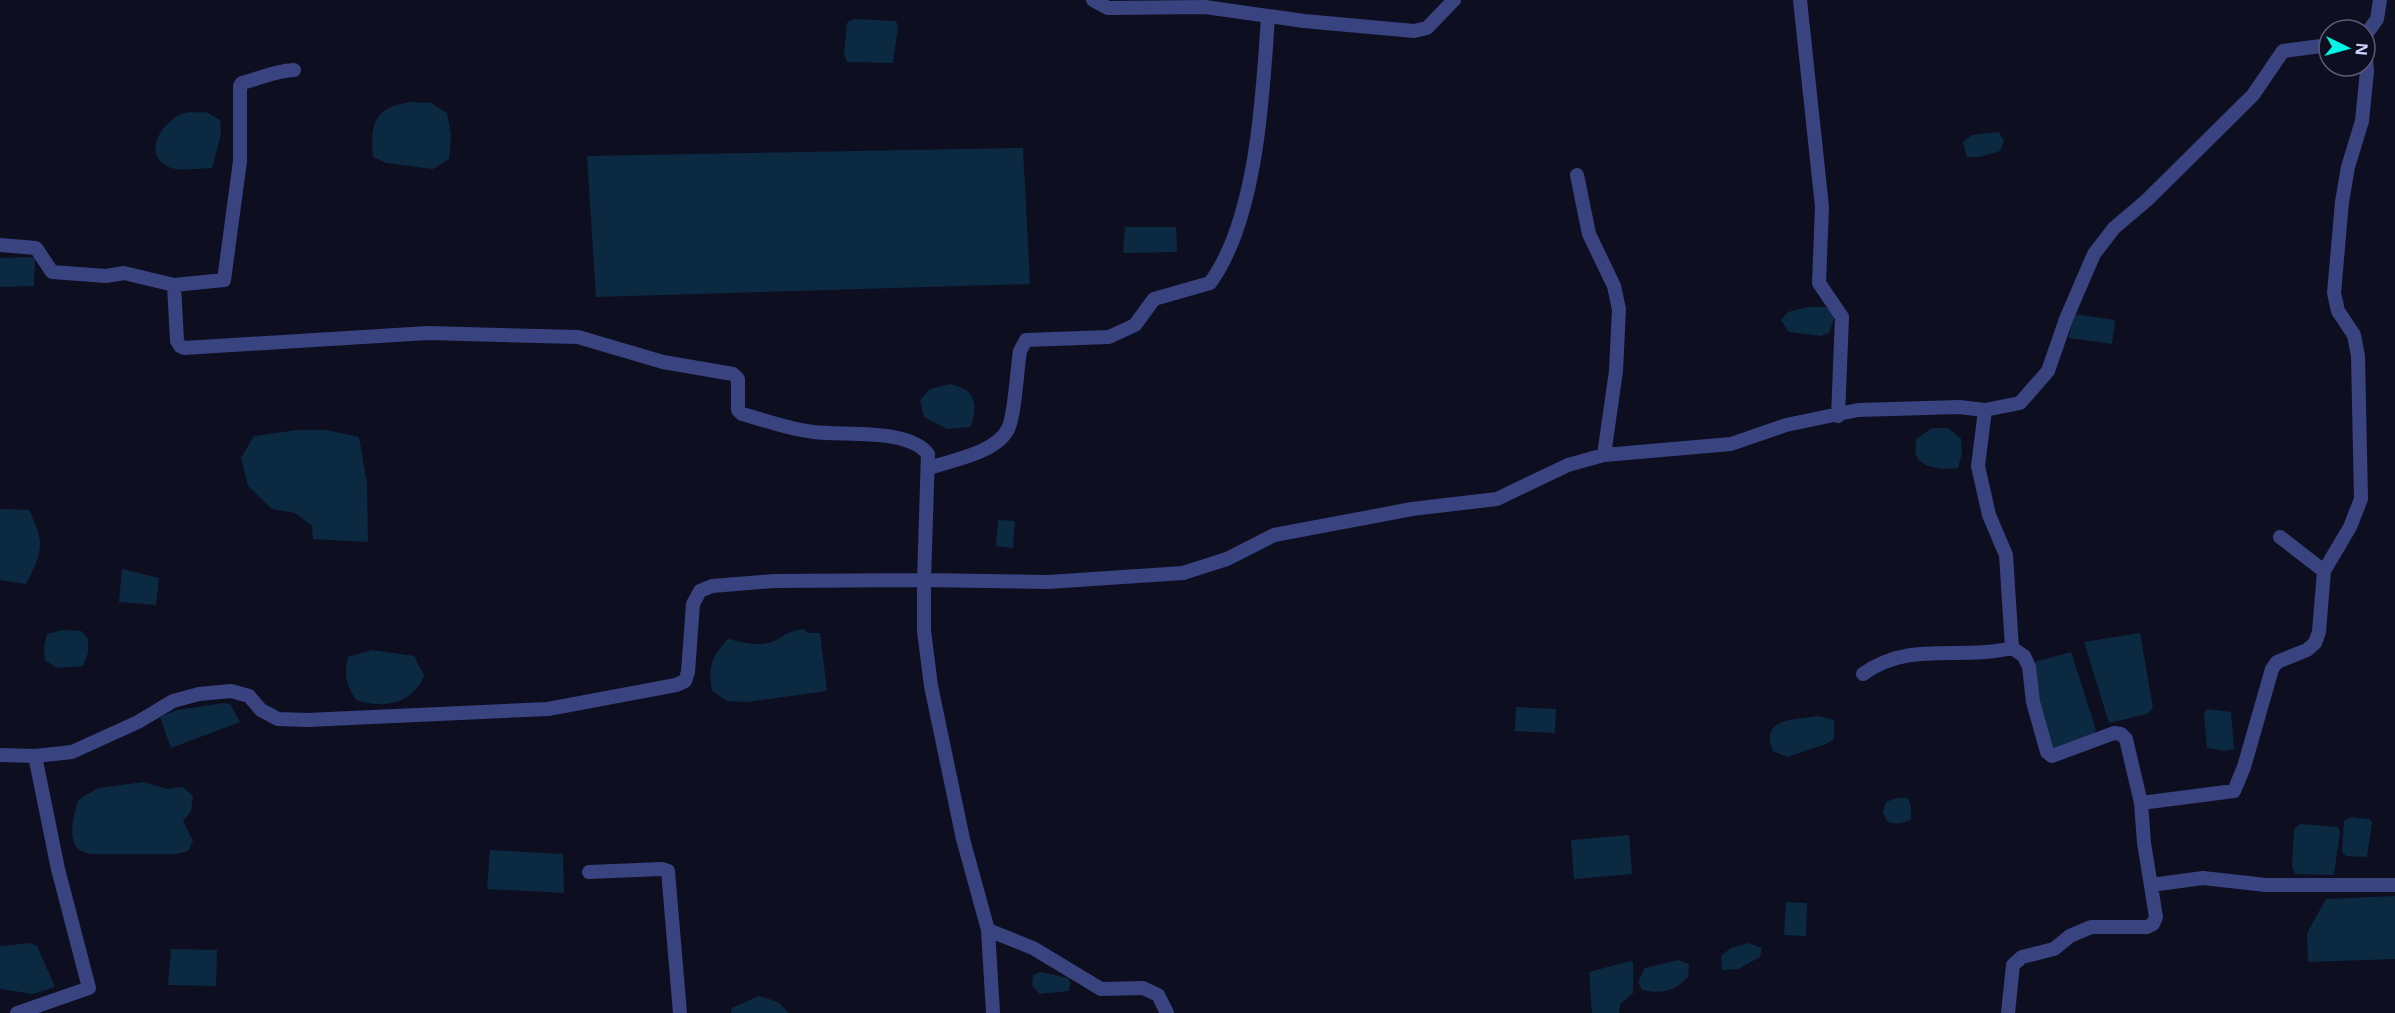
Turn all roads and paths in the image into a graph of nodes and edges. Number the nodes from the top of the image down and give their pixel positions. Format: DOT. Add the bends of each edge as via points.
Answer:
graph roads {
  1 [pos="1093,0"];
  2 [pos="1454,0"];
  3 [pos="1800,0"];
  4 [pos="2380,0"];
  5 [pos="1268,16"];
  6 [pos="2377,19"];
  7 [pos="2317,47"];
  8 [pos="294,70"];
  9 [pos="2366,78"];
  10 [pos="1576,175"];
  11 [pos="0,245"];
  12 [pos="174,285"];
  13 [pos="1984,410"];
  14 [pos="1838,416"];
  15 [pos="1604,455"];
  16 [pos="929,468"];
  17 [pos="2280,537"];
  18 [pos="2324,571"];
  19 [pos="924,580"];
  20 [pos="2012,648"];
  21 [pos="1863,674"];
  22 [pos="0,755"];
  23 [pos="36,756"];
  24 [pos="2141,803"];
  25 [pos="589,872"];
  26 [pos="2151,885"];
  27 [pos="2395,885"];
  28 [pos="988,930"];
  29 [pos="17,1013"];
  30 [pos="680,1013"];
  31 [pos="993,1013"];
  32 [pos="1167,1013"];
  33 [pos="2008,1013"];
  1 -- 5 [label="street" via="1108,8 1205,7"];
  2 -- 5 [label="street" via="1427,28 1420,30"];
  3 -- 14 [label="street" via="1822,207 1819,283 1842,317"];
  4 -- 6 [label="street"];
  5 -- 16 [label="street" via="1249,184 1233,236 1210,283 1154,299 1134,325 1109,338 1026,340 1020,351 1008,428 989,446"];
  7 -- 13 [label="street" via="2283,51 2253,96 2114,228 2094,254 2048,370 2020,404"];
  8 -- 12 [label="street" via="276,71 240,86 240,161 224,280"];
  9 -- 18 [label="street" via="2362,121 2342,202 2334,293 2338,311 2354,335 2358,356 2361,499 2350,527"];
  10 -- 15 [label="street" via="1588,234 1614,286 1619,309 1616,370"];
  11 -- 12 [label="street" via="36,248 52,272 106,276 124,273"];
  12 -- 16 [label="street" via="177,341 184,348 428,333 578,337 663,362 733,374 738,379 738,410 742,414 813,432 909,440 921,445 928,454"];
  13 -- 14 [label="street" via="1904,408 1858,410"];
  13 -- 20 [label="street" via="1978,466 1989,515 2006,555"];
  14 -- 15 [label="street" via="1786,424 1731,444"];
  15 -- 19 [label="street" via="1568,465 1497,499 1412,509 1274,535 1227,560 1183,573 1059,581"];
  16 -- 19 [label="street"];
  17 -- 18 [label="street"];
  18 -- 24 [label="street" via="2315,643 2277,662 2272,669 2234,791"];
  19 -- 23 [label="street" via="774,581 712,586 700,591 693,604 688,672 685,681 676,685 548,709 307,720 278,719 261,710 249,696 231,691 199,694 173,701 72,752"];
  19 -- 28 [label="street" via="924,631 931,687 963,839"];
  20 -- 21 [label="street" via="1898,655"];
  20 -- 24 [label="street" via="2024,656 2028,667 2048,755 2121,734 2131,755"];
  22 -- 23 [label="street"];
  23 -- 29 [label="street" via="58,868 89,988"];
  24 -- 26 [label="street"];
  25 -- 30 [label="street" via="668,871"];
  26 -- 27 [label="street" via="2203,878 2266,885"];
  26 -- 33 [label="street" via="2156,917 2153,924 2091,927 2054,949 2022,957 2013,965"];
  28 -- 31 [label="street"];
  28 -- 32 [label="street" via="1033,948 1101,989 1143,988 1158,995"];
}
